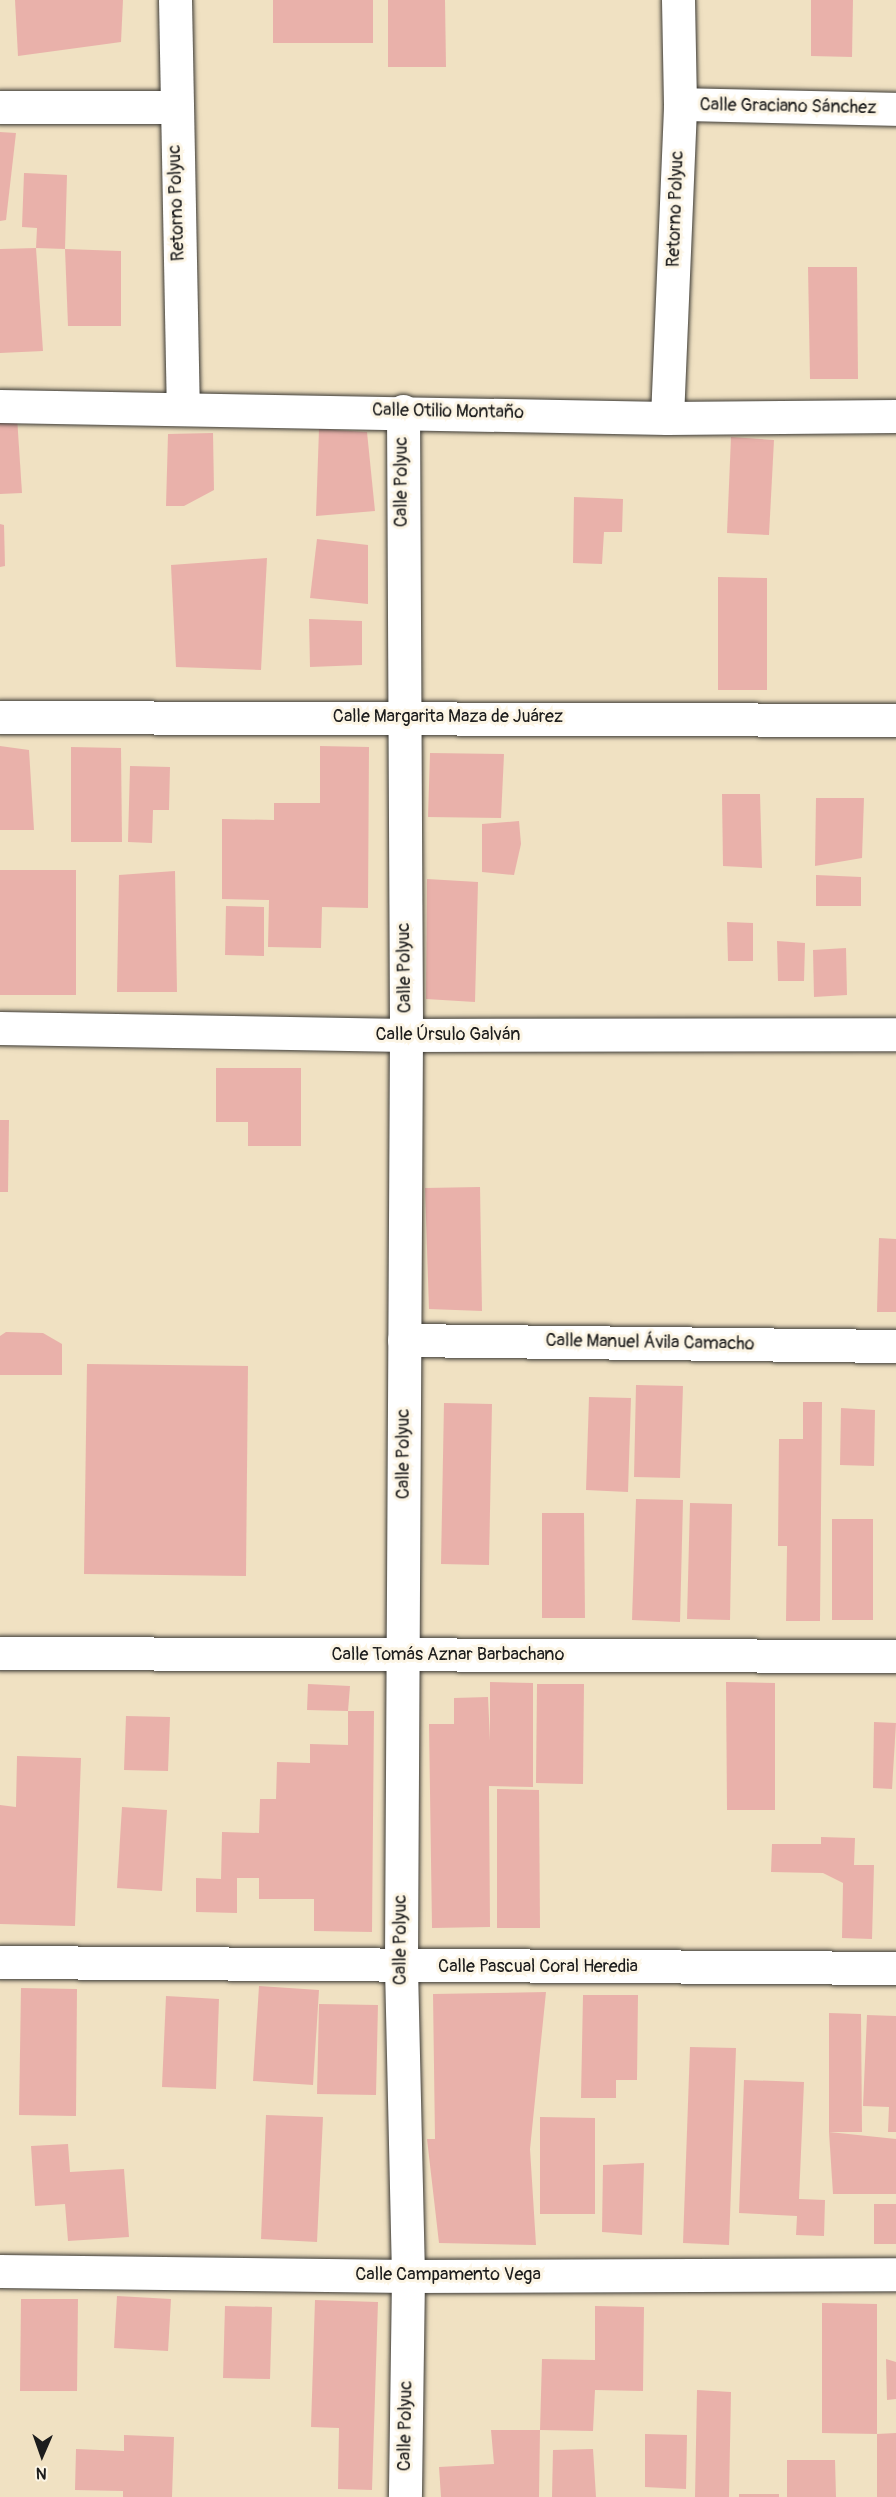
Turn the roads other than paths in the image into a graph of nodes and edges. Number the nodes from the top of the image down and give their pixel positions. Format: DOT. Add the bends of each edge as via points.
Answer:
graph roads {
  1 [pos="175,0"];
  2 [pos="678,0"];
  3 [pos="680,104"];
  4 [pos="0,107"];
  5 [pos="174,107"];
  6 [pos="896,109"];
  7 [pos="0,406"];
  8 [pos="183,406"];
  9 [pos="403,411"];
  10 [pos="896,416"];
  11 [pos="668,418"];
  12 [pos="402,716"];
  13 [pos="0,717"];
  14 [pos="896,720"];
  15 [pos="0,1028"];
  16 [pos="896,1034"];
  17 [pos="406,1035"];
  18 [pos="404,1340"];
  19 [pos="896,1346"];
  20 [pos="0,1653"];
  21 [pos="404,1654"];
  22 [pos="896,1656"];
  23 [pos="0,1962"];
  24 [pos="401,1967"];
  25 [pos="896,1968"];
  26 [pos="0,2271"];
  27 [pos="896,2274"];
  28 [pos="408,2276"];
  29 [pos="405,2497"];
  1 -- 5 [label="street, Retorno Polyuc"];
  2 -- 3 [label="street, Retorno Polyuc"];
  3 -- 6 [label="street, Calle Graciano Sánchez"];
  3 -- 11 [label="street, Retorno Polyuc"];
  4 -- 5 [label="street"];
  5 -- 8 [label="street, Retorno Polyuc"];
  7 -- 8 [label="street, Calle Otilio Montaño"];
  8 -- 9 [label="street, Calle Otilio Montaño"];
  9 -- 11 [label="street, Calle Otilio Montaño"];
  9 -- 12 [label="street, Calle Polyuc"];
  10 -- 11 [label="street, Calle Otilio Montaño"];
  12 -- 13 [label="street, Calle Margarita Maza de Juárez"];
  12 -- 14 [label="street, Calle Margarita Maza de Juárez"];
  12 -- 17 [label="street, Calle Polyuc"];
  15 -- 17 [label="street, Calle Úrsulo Galván"];
  16 -- 17 [label="street, Calle Úrsulo Galván"];
  17 -- 18 [label="street, Calle Polyuc"];
  18 -- 19 [label="street, Calle Manuel Ávila Camacho"];
  18 -- 21 [label="street, Calle Polyuc"];
  20 -- 21 [label="street, Calle Tomás Aznar Barbachano"];
  21 -- 22 [label="street, Calle Tomás Aznar Barbachano"];
  21 -- 24 [label="street, Calle Polyuc"];
  23 -- 24 [label="street, Calle Pascual Coral Heredia"];
  24 -- 25 [label="street, Calle Pascual Coral Heredia"];
  24 -- 28 [label="street, Calle Polyuc"];
  26 -- 28 [label="street, Calle Campamento Vega"];
  27 -- 28 [label="street, Calle Campamento Vega"];
  28 -- 29 [label="street, Calle Polyuc"];
}
